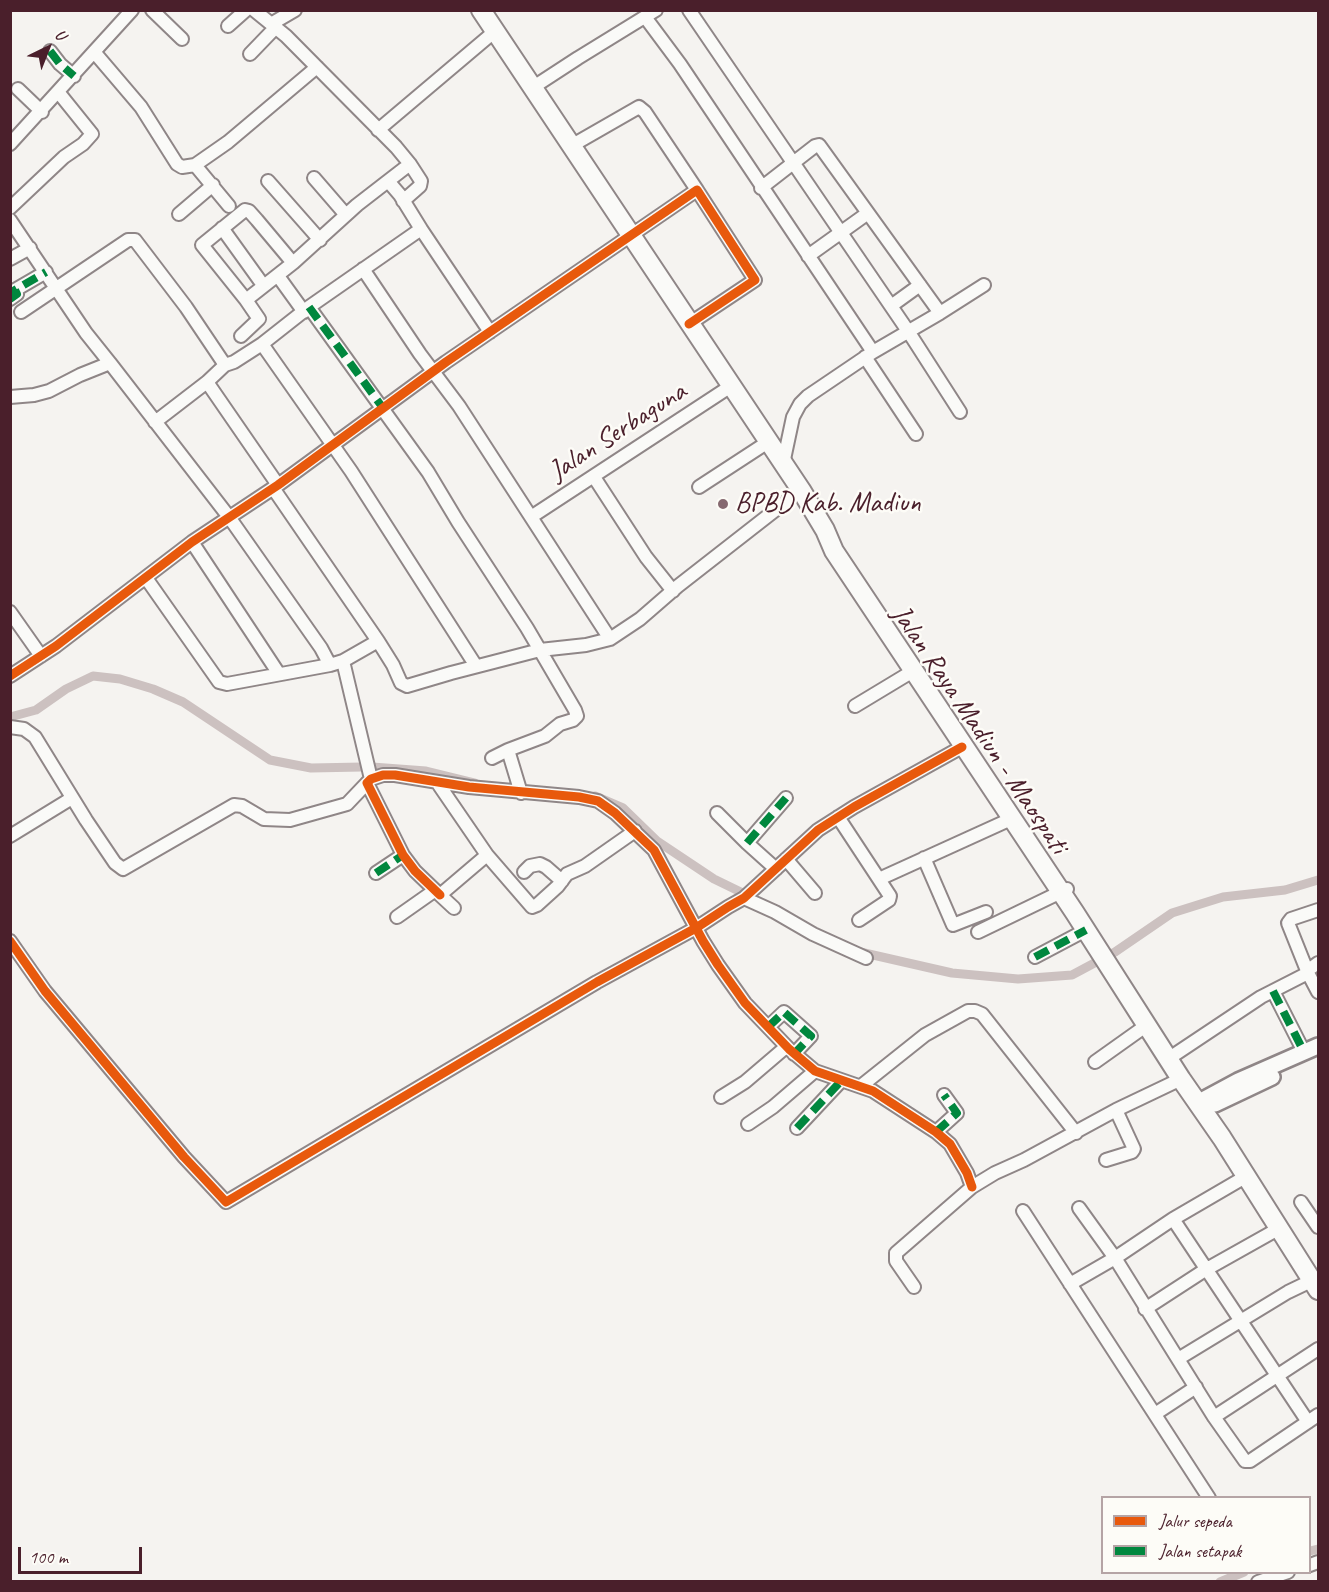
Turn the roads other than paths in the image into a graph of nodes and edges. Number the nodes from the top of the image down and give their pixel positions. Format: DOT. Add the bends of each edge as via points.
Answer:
graph roads {
  1 [pos="132,10"];
  2 [pos="152,10"];
  3 [pos="246,10"];
  4 [pos="254,10"];
  5 [pos="295,10"];
  6 [pos="481,10"];
  7 [pos="657,10"];
  8 [pos="689,10"];
  9 [pos="645,17"];
  10 [pos="228,26"];
  11 [pos="274,26"];
  12 [pos="494,32"];
  13 [pos="182,39"];
  14 [pos="50,51"];
  15 [pos="95,53"];
  16 [pos="250,54"];
  17 [pos="317,67"];
  18 [pos="74,76"];
  19 [pos="532,88"];
  20 [pos="18,89"];
  21 [pos="59,93"];
  22 [pos="42,112"];
  23 [pos="378,130"];
  24 [pos="10,144"];
  25 [pos="571,146"];
  26 [pos="410,164"];
  27 [pos="793,164"];
  28 [pos="195,165"];
  29 [pos="314,178"];
  30 [pos="268,181"];
  31 [pos="388,181"];
  32 [pos="213,186"];
  33 [pos="761,188"];
  34 [pos="697,190"];
  35 [pos="403,201"];
  36 [pos="229,206"];
  37 [pos="10,208"];
  38 [pos="868,213"];
  39 [pos="178,214"];
  40 [pos="346,215"];
  41 [pos="10,220"];
  42 [pos="222,228"];
  43 [pos="421,229"];
  44 [pos="840,233"];
  45 [pos="629,235"];
  46 [pos="320,240"];
  47 [pos="30,248"];
  48 [pos="808,256"];
  49 [pos="10,260"];
  50 [pos="293,263"];
  51 [pos="363,270"];
  52 [pos="46,272"];
  53 [pos="278,276"];
  54 [pos="263,285"];
  55 [pos="920,285"];
  56 [pos="984,285"];
  57 [pos="56,288"];
  58 [pos="10,299"];
  59 [pos="246,300"];
  60 [pos="891,306"];
  61 [pos="307,310"];
  62 [pos="21,312"];
  63 [pos="940,313"];
  64 [pos="688,324"];
  65 [pos="908,331"];
  66 [pos="490,332"];
  67 [pos="241,336"];
  68 [pos="262,344"];
  69 [pos="869,355"];
  70 [pos="110,363"];
  71 [pos="225,365"];
  72 [pos="434,371"];
  73 [pos="207,382"];
  74 [pos="731,386"];
  75 [pos="10,397"];
  76 [pos="383,408"];
  77 [pos="960,411"];
  78 [pos="155,422"];
  79 [pos="916,434"];
  80 [pos="768,442"];
  81 [pos="333,446"];
  82 [pos="783,464"];
  83 [pos="594,477"];
  84 [pos="276,487"];
  85 [pos="699,487"];
  86 [pos="801,490"];
  87 [pos="229,517"];
  88 [pos="531,517"];
  89 [pos="192,542"];
  90 [pos="146,578"];
  91 [pos="674,591"];
  92 [pos="10,612"];
  93 [pos="889,626"];
  94 [pos="610,639"];
  95 [pos="378,641"];
  96 [pos="540,650"];
  97 [pos="41,656"];
  98 [pos="343,660"];
  99 [pos="330,664"];
  100 [pos="476,666"];
  101 [pos="912,671"];
  102 [pos="279,674"];
  103 [pos="10,676"];
  104 [pos="855,706"];
  105 [pos="10,727"];
  106 [pos="962,747"];
  107 [pos="508,750"];
  108 [pos="492,758"];
  109 [pos="369,781"];
  110 [pos="437,782"];
  111 [pos="519,789"];
  112 [pos="72,798"];
  113 [pos="786,798"];
  114 [pos="717,813"];
  115 [pos="838,817"];
  116 [pos="1011,819"];
  117 [pos="635,831"];
  118 [pos="10,836"];
  119 [pos="747,843"];
  120 [pos="403,855"];
  121 [pos="487,855"];
  122 [pos="924,858"];
  123 [pos="786,859"];
  124 [pos="776,869"];
  125 [pos="524,872"];
  126 [pos="376,873"];
  127 [pos="879,879"];
  128 [pos="562,881"];
  129 [pos="1064,891"];
  130 [pos="437,893"];
  131 [pos="814,893"];
  132 [pos="749,894"];
  133 [pos="454,908"];
  134 [pos="1318,910"];
  135 [pos="986,912"];
  136 [pos="397,917"];
  137 [pos="858,920"];
  138 [pos="696,928"];
  139 [pos="1086,930"];
  140 [pos="978,932"];
  141 [pos="10,941"];
  142 [pos="1035,957"];
  143 [pos="866,958"];
  144 [pos="1109,958"];
  145 [pos="1318,963"];
  146 [pos="1307,972"];
  147 [pos="1273,991"];
  148 [pos="1318,992"];
  149 [pos="1147,1025"];
  150 [pos="768,1028"];
  151 [pos="790,1050"];
  152 [pos="1314,1051"];
  153 [pos="1174,1055"];
  154 [pos="1095,1062"];
  155 [pos="815,1071"];
  156 [pos="1181,1079"];
  157 [pos="841,1081"];
  158 [pos="861,1086"];
  159 [pos="944,1095"];
  160 [pos="721,1097"];
  161 [pos="1206,1104"];
  162 [pos="1116,1110"];
  163 [pos="748,1124"];
  164 [pos="797,1128"];
  165 [pos="936,1132"];
  166 [pos="1076,1133"];
  167 [pos="1106,1160"];
  168 [pos="1245,1177"];
  169 [pos="972,1187"];
  170 [pos="1301,1202"];
  171 [pos="1079,1208"];
  172 [pos="1023,1211"];
  173 [pos="1173,1219"];
  174 [pos="1318,1227"];
  175 [pos="1278,1229"];
  176 [pos="1115,1258"];
  177 [pos="1205,1270"];
  178 [pos="1317,1281"];
  179 [pos="1071,1284"];
  180 [pos="914,1287"];
  181 [pos="1145,1309"];
  182 [pos="1241,1322"];
  183 [pos="1318,1349"];
  184 [pos="1178,1359"];
  185 [pos="1277,1375"];
  186 [pos="1196,1387"];
  187 [pos="1155,1413"];
  188 [pos="1214,1417"];
  189 [pos="1313,1418"];
  190 [pos="1208,1496"];
  191 [pos="1281,1574"];
  192 [pos="1258,1581"];
  1 -- 15 [label="street"];
  2 -- 13 [label="street"];
  3 -- 10 [label="street"];
  4 -- 11 [label="street"];
  5 -- 11 [label="street"];
  6 -- 12 [label="highway, Jalan Raya Madiun - Maospati"];
  7 -- 9 [label="street"];
  8 -- 27 [label="street"];
  9 -- 19 [label="street"];
  9 -- 33 [label="street"];
  11 -- 16 [label="street"];
  11 -- 17 [label="street"];
  12 -- 19 [label="highway, Jalan Raya Madiun - Maospati"];
  12 -- 23 [label="street"];
  14 -- 18 [label="street"];
  15 -- 18 [label="street"];
  15 -- 28 [label="street" via="141,107 177,164"];
  17 -- 23 [label="street"];
  17 -- 28 [label="street"];
  18 -- 21 [label="street"];
  19 -- 25 [label="highway, Jalan Raya Madiun - Maospati"];
  20 -- 22 [label="street"];
  21 -- 22 [label="street"];
  21 -- 37 [label="street" via="92,134"];
  22 -- 24 [label="street"];
  23 -- 26 [label="street"];
  25 -- 34 [label="street" via="639,107"];
  25 -- 45 [label="highway, Jalan Raya Madiun - Maospati"];
  26 -- 31 [label="street"];
  26 -- 35 [label="street" via="421,181"];
  27 -- 33 [label="street"];
  27 -- 38 [label="street" via="819,145"];
  27 -- 44 [label="street"];
  28 -- 32 [label="street"];
  29 -- 40 [label="street"];
  30 -- 46 [label="street"];
  31 -- 35 [label="street"];
  31 -- 40 [label="street"];
  32 -- 36 [label="street"];
  32 -- 39 [label="street"];
  33 -- 48 [label="street"];
  34 -- 45 [label="street"];
  34 -- 64 [label="street" via="755,279"];
  35 -- 43 [label="street"];
  38 -- 44 [label="street"];
  38 -- 55 [label="street"];
  40 -- 46 [label="street"];
  41 -- 47 [label="street"];
  42 -- 50 [label="street" via="247,210"];
  42 -- 54 [label="street"];
  42 -- 59 [label="street" via="202,245"];
  43 -- 51 [label="street"];
  43 -- 66 [label="street"];
  44 -- 48 [label="street"];
  44 -- 60 [label="street"];
  45 -- 64 [label="highway, Jalan Raya Madiun - Maospati"];
  45 -- 66 [label="street"];
  46 -- 50 [label="street"];
  47 -- 49 [label="street"];
  47 -- 52 [label="street"];
  48 -- 69 [label="street"];
  50 -- 53 [label="street"];
  51 -- 61 [label="street"];
  51 -- 72 [label="street"];
  52 -- 57 [label="street"];
  52 -- 58 [label="street" via="15,290 17,294"];
  53 -- 54 [label="street"];
  53 -- 61 [label="street"];
  54 -- 59 [label="street"];
  55 -- 60 [label="street"];
  55 -- 63 [label="street"];
  56 -- 63 [label="street"];
  57 -- 62 [label="street"];
  57 -- 70 [label="street"];
  57 -- 71 [label="street" via="128,240 135,240"];
  59 -- 67 [label="street" via="259,319"];
  60 -- 65 [label="street"];
  61 -- 68 [label="street"];
  61 -- 76 [label="street"];
  63 -- 65 [label="street"];
  64 -- 74 [label="highway, Jalan Raya Madiun - Maospati"];
  65 -- 69 [label="street"];
  65 -- 77 [label="street"];
  66 -- 72 [label="street"];
  68 -- 71 [label="street"];
  68 -- 81 [label="street"];
  69 -- 79 [label="street"];
  69 -- 82 [label="street" via="800,404 793,417"];
  70 -- 75 [label="street" via="49,391"];
  70 -- 78 [label="street"];
  71 -- 73 [label="street"];
  72 -- 76 [label="street"];
  72 -- 88 [label="street"];
  73 -- 78 [label="street"];
  73 -- 84 [label="street"];
  74 -- 80 [label="highway, Jalan Raya Madiun - Maospati"];
  74 -- 83 [label="street, Jalan Serbaguna"];
  76 -- 81 [label="street"];
  76 -- 96 [label="street"];
  78 -- 87 [label="street"];
  80 -- 82 [label="highway, Jalan Raya Madiun - Maospati"];
  80 -- 85 [label="street"];
  81 -- 84 [label="street"];
  81 -- 100 [label="street"];
  82 -- 86 [label="highway, Jalan Raya Madiun - Maospati"];
  83 -- 88 [label="street, Jalan Serbaguna"];
  83 -- 91 [label="street" via="646,557"];
  84 -- 87 [label="street"];
  84 -- 95 [label="street"];
  86 -- 91 [label="street"];
  86 -- 93 [label="highway, Jalan Raya Madiun - Maospati" via="825,530 843,546"];
  87 -- 89 [label="street"];
  87 -- 99 [label="street"];
  88 -- 94 [label="street"];
  89 -- 90 [label="street"];
  89 -- 102 [label="street"];
  90 -- 97 [label="street"];
  90 -- 102 [label="street" via="219,682 227,684"];
  91 -- 94 [label="street"];
  92 -- 97 [label="street"];
  93 -- 101 [label="highway, Jalan Raya Madiun - Maospati"];
  93 -- 129 [label="highway, Jalan Raya Madiun - Maospati"];
  94 -- 96 [label="street"];
  95 -- 98 [label="street"];
  95 -- 100 [label="street" via="401,683 407,686"];
  96 -- 100 [label="street"];
  96 -- 107 [label="street" via="577,716 545,736"];
  97 -- 103 [label="street"];
  98 -- 99 [label="street"];
  98 -- 109 [label="street"];
  99 -- 102 [label="street"];
  101 -- 104 [label="street"];
  101 -- 106 [label="highway, Jalan Raya Madiun - Maospati"];
  105 -- 112 [label="street" via="24,729 36,737"];
  106 -- 115 [label="street"];
  106 -- 116 [label="highway, Jalan Raya Madiun - Maospati"];
  107 -- 108 [label="street"];
  107 -- 111 [label="street"];
  109 -- 110 [label="street" via="395,775"];
  109 -- 112 [label="street" via="347,804 290,820 264,819 234,805 123,869"];
  109 -- 120 [label="street"];
  110 -- 111 [label="street"];
  110 -- 121 [label="street"];
  111 -- 117 [label="street" via="597,801"];
  112 -- 118 [label="street"];
  113 -- 119 [label="street"];
  114 -- 119 [label="street"];
  115 -- 123 [label="street" via="808,837"];
  115 -- 127 [label="street"];
  116 -- 122 [label="street"];
  116 -- 129 [label="highway, Jalan Raya Madiun - Maospati"];
  117 -- 128 [label="street"];
  117 -- 138 [label="street" via="658,855"];
  119 -- 124 [label="street"];
  120 -- 126 [label="street"];
  120 -- 130 [label="street"];
  121 -- 128 [label="street" via="532,907"];
  121 -- 130 [label="street"];
  122 -- 127 [label="street"];
  122 -- 135 [label="street" via="953,925"];
  123 -- 124 [label="street"];
  123 -- 131 [label="street"];
  124 -- 132 [label="street"];
  125 -- 128 [label="street" via="540,864"];
  127 -- 137 [label="street" via="890,898"];
  129 -- 139 [label="highway, Jalan Raya Madiun - Maospati"];
  129 -- 140 [label="street"];
  129 -- 144 [label="highway, Jalan Raya Madiun - Maospati"];
  130 -- 133 [label="street"];
  130 -- 136 [label="street"];
  132 -- 138 [label="street"];
  132 -- 143 [label="street" via="813,934"];
  134 -- 146 [label="street" via="1288,922"];
  138 -- 141 [label="street" via="597,982 226,1202 184,1158 45,990"];
  138 -- 150 [label="street" via="718,965"];
  139 -- 142 [label="street"];
  139 -- 144 [label="highway, Jalan Raya Madiun - Maospati"];
  144 -- 149 [label="highway, Jalan Raya Madiun - Maospati"];
  144 -- 153 [label="highway, Jalan Raya Madiun - Maospati"];
  145 -- 146 [label="street"];
  146 -- 147 [label="street"];
  146 -- 148 [label="street"];
  147 -- 152 [label="street"];
  147 -- 153 [label="street"];
  149 -- 154 [label="street"];
  149 -- 156 [label="highway, Jalan Raya Madiun - Maospati"];
  150 -- 151 [label="street"];
  150 -- 151 [label="street" via="784,1012 810,1036"];
  151 -- 155 [label="street"];
  151 -- 160 [label="street"];
  152 -- 161 [label="main road" via="1238,1081"];
  153 -- 161 [label="highway, Jalan Raya Madiun - Maospati"];
  155 -- 157 [label="street"];
  155 -- 163 [label="street"];
  156 -- 161 [label="highway, Jalan Raya Madiun - Maospati"];
  156 -- 162 [label="street"];
  157 -- 158 [label="street"];
  157 -- 164 [label="street"];
  158 -- 165 [label="street"];
  158 -- 166 [label="street" via="925,1035 968,1011 975,1011 982,1014"];
  159 -- 165 [label="street" via="957,1113"];
  161 -- 168 [label="highway"];
  161 -- 178 [label="highway"];
  162 -- 166 [label="street"];
  162 -- 167 [label="street" via="1134,1149"];
  165 -- 169 [label="street" via="950,1144"];
  166 -- 169 [label="street"];
  168 -- 173 [label="street"];
  168 -- 175 [label="highway"];
  169 -- 180 [label="street" via="896,1253 896,1261"];
  170 -- 174 [label="street"];
  171 -- 176 [label="street"];
  172 -- 179 [label="street"];
  173 -- 176 [label="street"];
  173 -- 177 [label="street"];
  175 -- 177 [label="street"];
  175 -- 178 [label="highway"];
  176 -- 179 [label="street"];
  176 -- 181 [label="street"];
  177 -- 181 [label="street"];
  177 -- 182 [label="street"];
  178 -- 182 [label="street" via="1288,1292"];
  179 -- 187 [label="street"];
  181 -- 184 [label="street"];
  182 -- 184 [label="street"];
  182 -- 185 [label="street"];
  183 -- 185 [label="street"];
  184 -- 186 [label="street"];
  185 -- 188 [label="street"];
  185 -- 189 [label="street"];
  186 -- 187 [label="street"];
  186 -- 188 [label="street"];
  187 -- 190 [label="street"];
  188 -- 189 [label="street" via="1245,1461"];
  191 -- 192 [label="street"];
}
